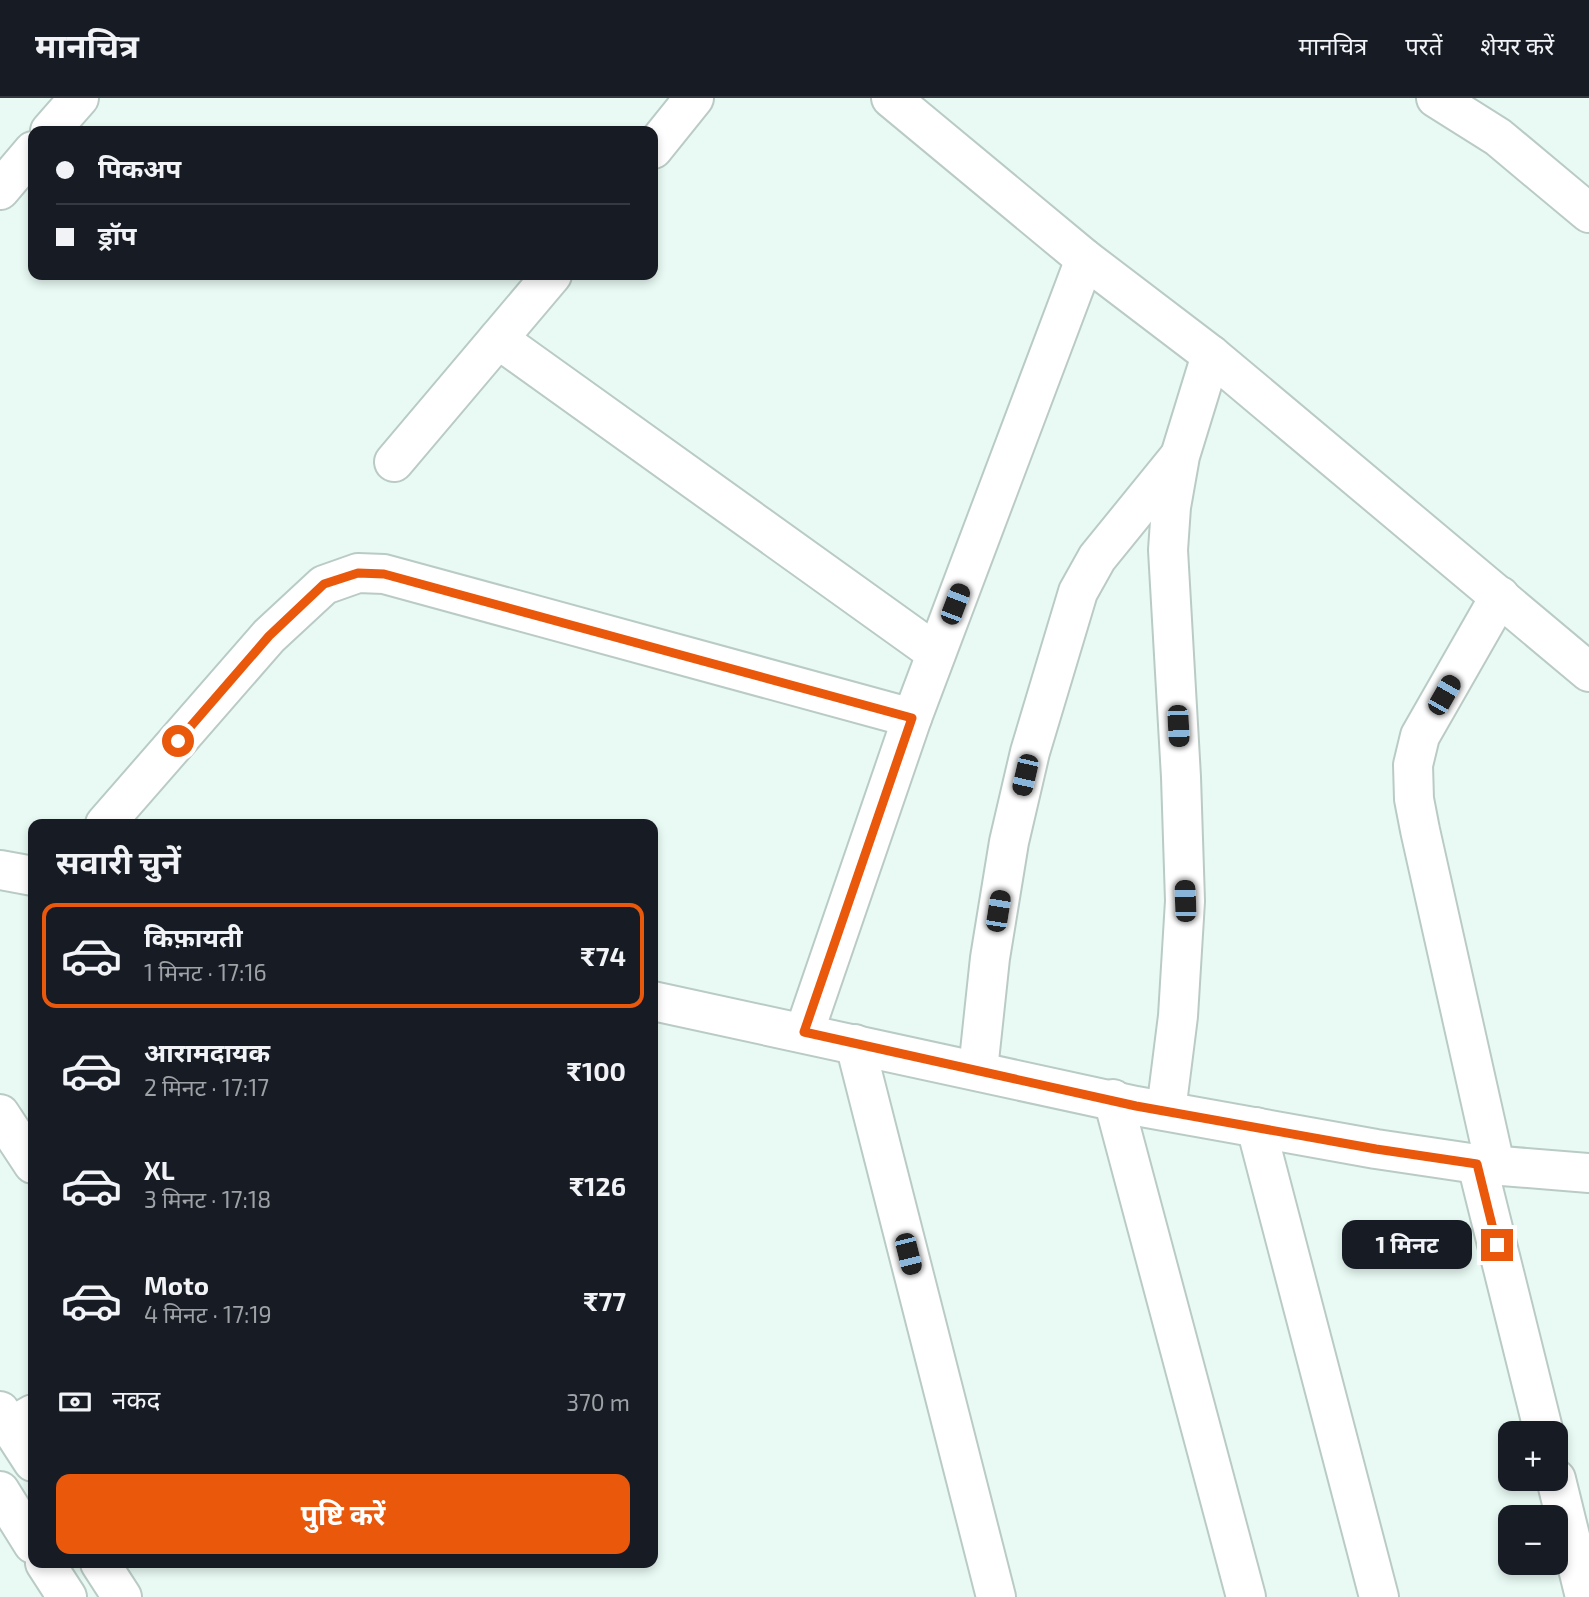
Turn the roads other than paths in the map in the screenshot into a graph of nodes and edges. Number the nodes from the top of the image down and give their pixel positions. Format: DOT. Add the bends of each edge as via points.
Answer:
graph roads {
  1 [pos="79,98"];
  2 [pos="694,98"];
  3 [pos="891,98"];
  4 [pos="1436,98"];
  5 [pos="1484,110"];
  6 [pos="54,126"];
  7 [pos="658,143"];
  8 [pos="28,157"];
  9 [pos="0,190"];
  10 [pos="1589,213"];
  11 [pos="1085,259"];
  12 [pos="548,280"];
  13 [pos="498,339"];
  14 [pos="1211,355"];
  15 [pos="1180,456"];
  16 [pos="394,462"];
  17 [pos="1500,596"];
  18 [pos="936,653"];
  19 [pos="1589,672"];
  20 [pos="912,718"];
  21 [pos="109,819"];
  22 [pos="0,870"];
  23 [pos="28,875"];
  24 [pos="658,1002"];
  25 [pos="804,1032"];
  26 [pos="855,1044"];
  27 [pos="978,1070"];
  28 [pos="1113,1099"];
  29 [pos="1166,1111"];
  30 [pos="0,1114"];
  31 [pos="1256,1128"];
  32 [pos="28,1156"];
  33 [pos="1486,1164"];
  34 [pos="1589,1173"];
  35 [pos="15,1417"];
  36 [pos="1541,1421"];
  37 [pos="28,1450"];
  38 [pos="0,1491"];
  39 [pos="1559,1491"];
  40 [pos="28,1536"];
  41 [pos="49,1568"];
  42 [pos="103,1568"];
  43 [pos="67,1597"];
  44 [pos="122,1597"];
  45 [pos="996,1597"];
  46 [pos="1247,1597"];
  47 [pos="1379,1597"];
  48 [pos="1586,1597"];
  1 -- 6 [label="street"];
  2 -- 7 [label="street"];
  3 -- 11 [label="street"];
  4 -- 5 [label="street"];
  5 -- 10 [label="street" via="1498,137"];
  8 -- 9 [label="street"];
  11 -- 14 [label="street"];
  11 -- 18 [label="street"];
  12 -- 13 [label="street"];
  13 -- 16 [label="street"];
  13 -- 18 [label="street"];
  14 -- 15 [label="street"];
  14 -- 17 [label="street"];
  15 -- 27 [label="street" via="1103,549 1078,592 1030,752 1009,842"];
  15 -- 29 [label="street" via="1168,550 1185,901"];
  17 -- 19 [label="street"];
  17 -- 33 [label="street" via="1420,736 1413,765 1420,830"];
  18 -- 20 [label="street"];
  20 -- 21 [label="street" via="384,574 358,573 324,584 269,636"];
  20 -- 25 [label="street"];
  22 -- 23 [label="street"];
  24 -- 25 [label="street"];
  25 -- 26 [label="street"];
  26 -- 27 [label="street"];
  26 -- 45 [label="street"];
  27 -- 28 [label="street"];
  28 -- 29 [label="street"];
  28 -- 46 [label="street"];
  29 -- 31 [label="street"];
  30 -- 32 [label="street"];
  31 -- 33 [label="street"];
  31 -- 47 [label="street"];
  33 -- 34 [label="street"];
  33 -- 36 [label="street"];
  35 -- 37 [label="street"];
  38 -- 40 [label="street"];
  39 -- 48 [label="street"];
  41 -- 43 [label="street"];
  42 -- 44 [label="street"];
}
